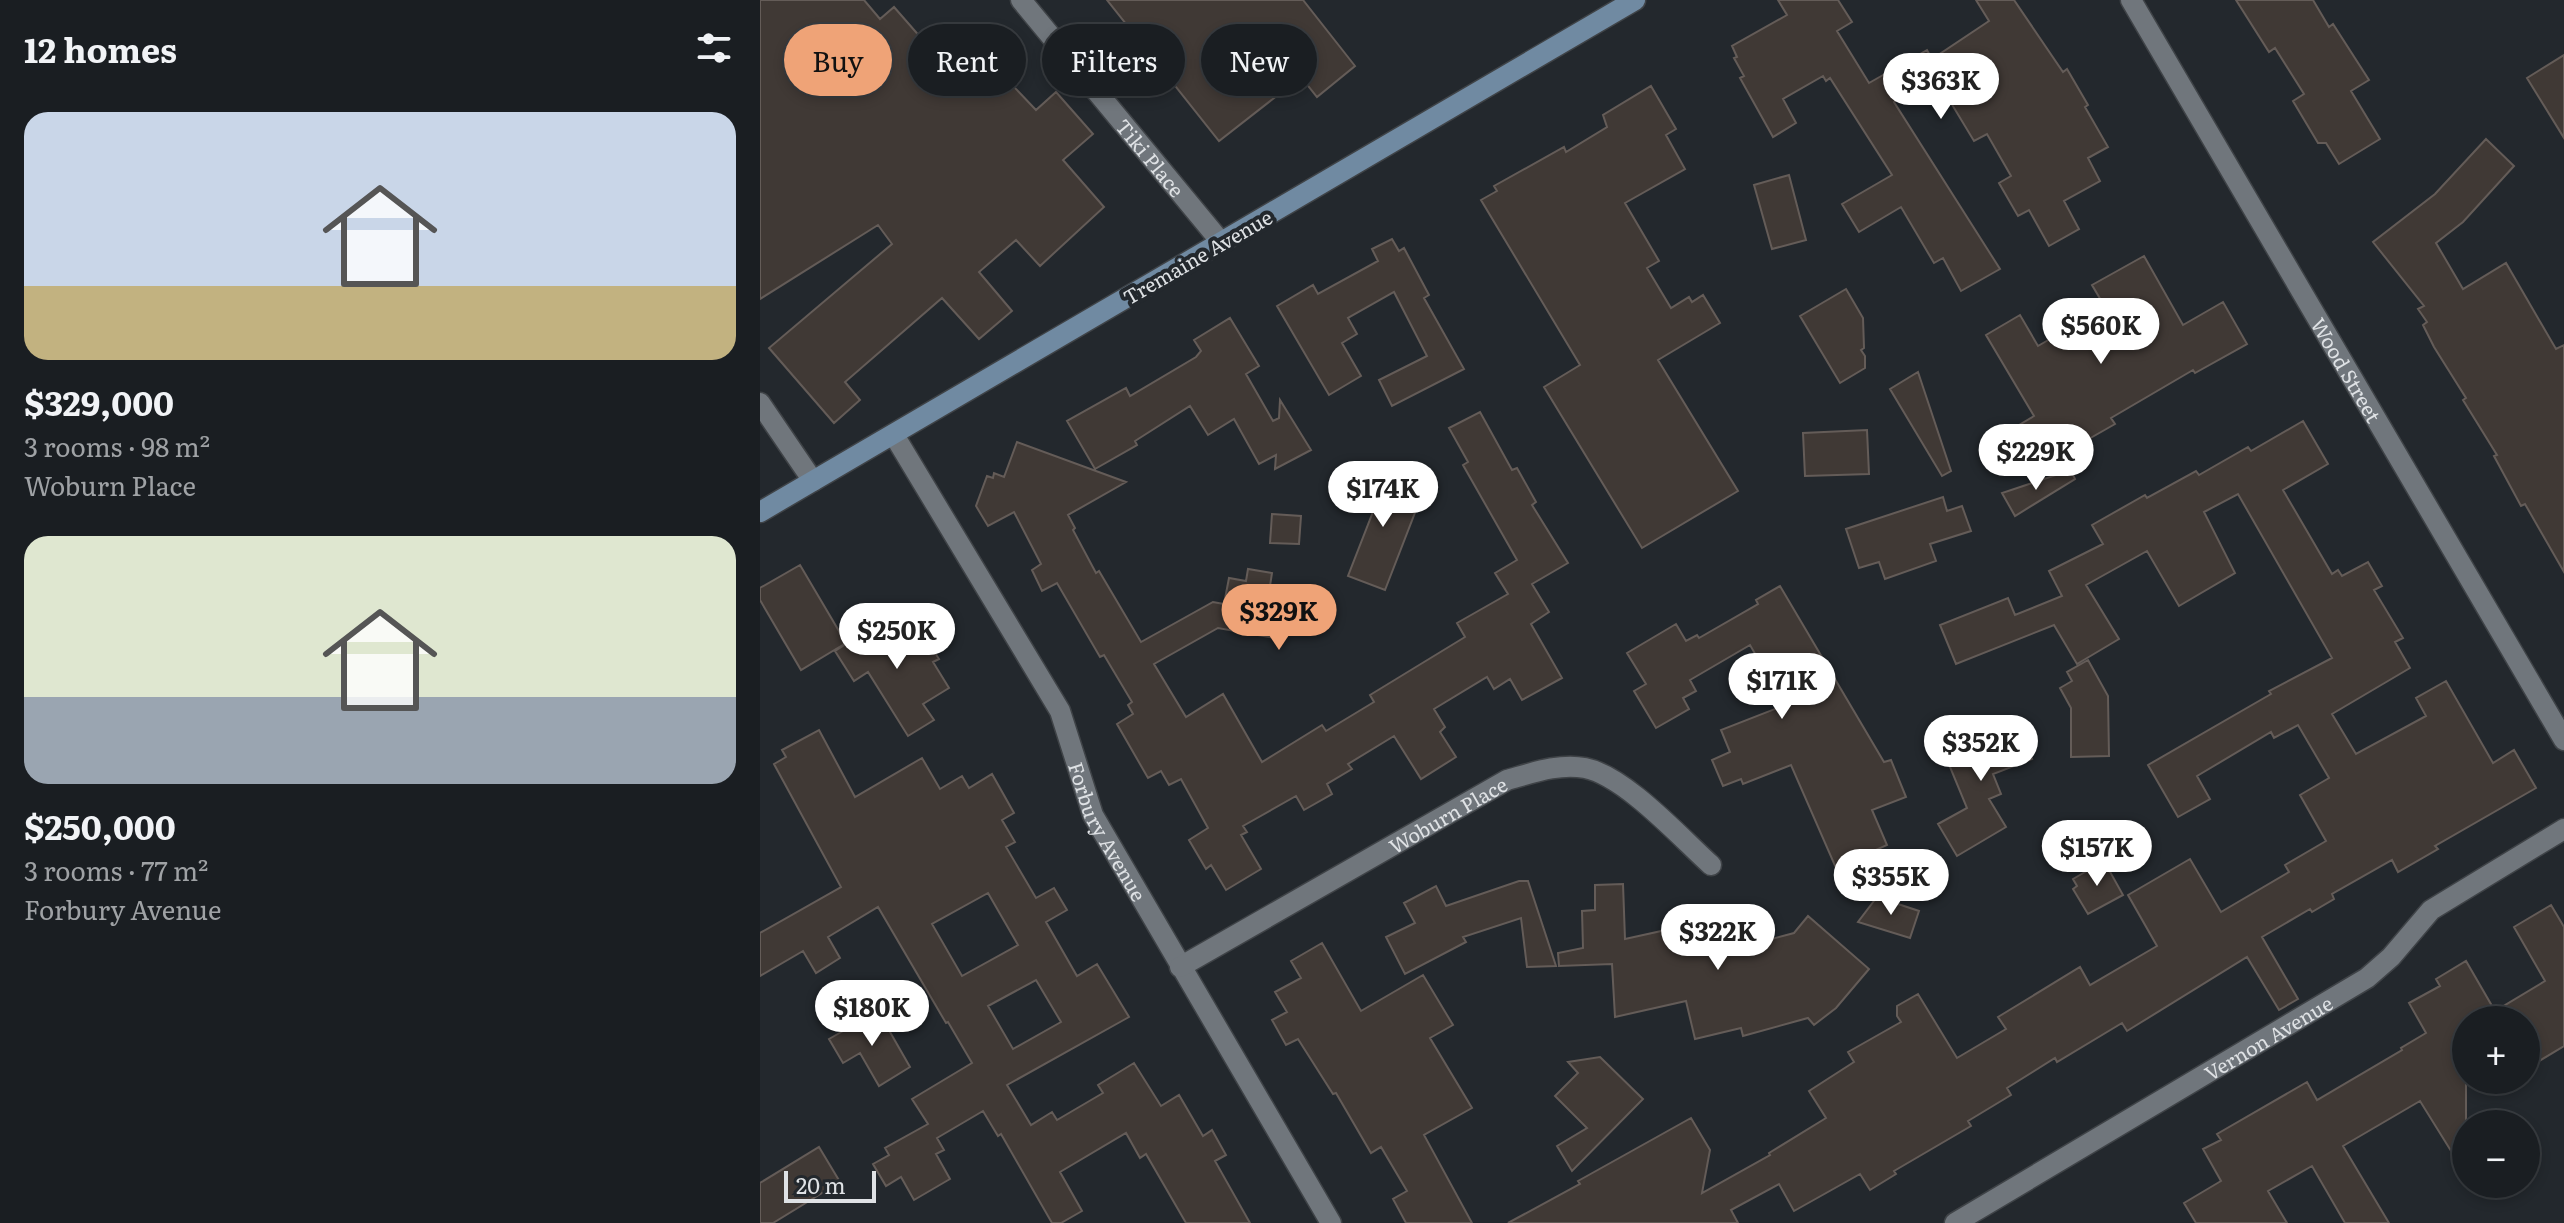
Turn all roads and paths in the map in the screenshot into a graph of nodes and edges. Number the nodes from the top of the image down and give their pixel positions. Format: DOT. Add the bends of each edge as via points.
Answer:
graph roads {
  1 [pos="1021,0"];
  2 [pos="1635,0"];
  3 [pos="2131,0"];
  4 [pos="1221,242"];
  5 [pos="760,403"];
  6 [pos="894,435"];
  7 [pos="813,481"];
  8 [pos="760,512"];
  9 [pos="2564,740"];
  10 [pos="2564,829"];
  11 [pos="1711,865"];
  12 [pos="1180,967"];
  13 [pos="1331,1223"];
  14 [pos="1955,1223"];
  1 -- 4 [label="street, Tiki Place"];
  2 -- 4 [label="main road, Tremaine Avenue"];
  3 -- 9 [label="street, Wood Street"];
  4 -- 6 [label="main road, Tremaine Avenue"];
  5 -- 7 [label="street"];
  6 -- 7 [label="main road, Tremaine Avenue"];
  6 -- 12 [label="street, Forbury Avenue" via="1060,711 1093,815"];
  7 -- 8 [label="main road, Tremaine Avenue"];
  10 -- 14 [label="street, Vernon Avenue" via="2431,910 2367,978"];
  11 -- 12 [label="street, Woburn Place" via="1617,781 1585,768 1551,768 1507,780"];
  12 -- 13 [label="street, Forbury Avenue"];
}
